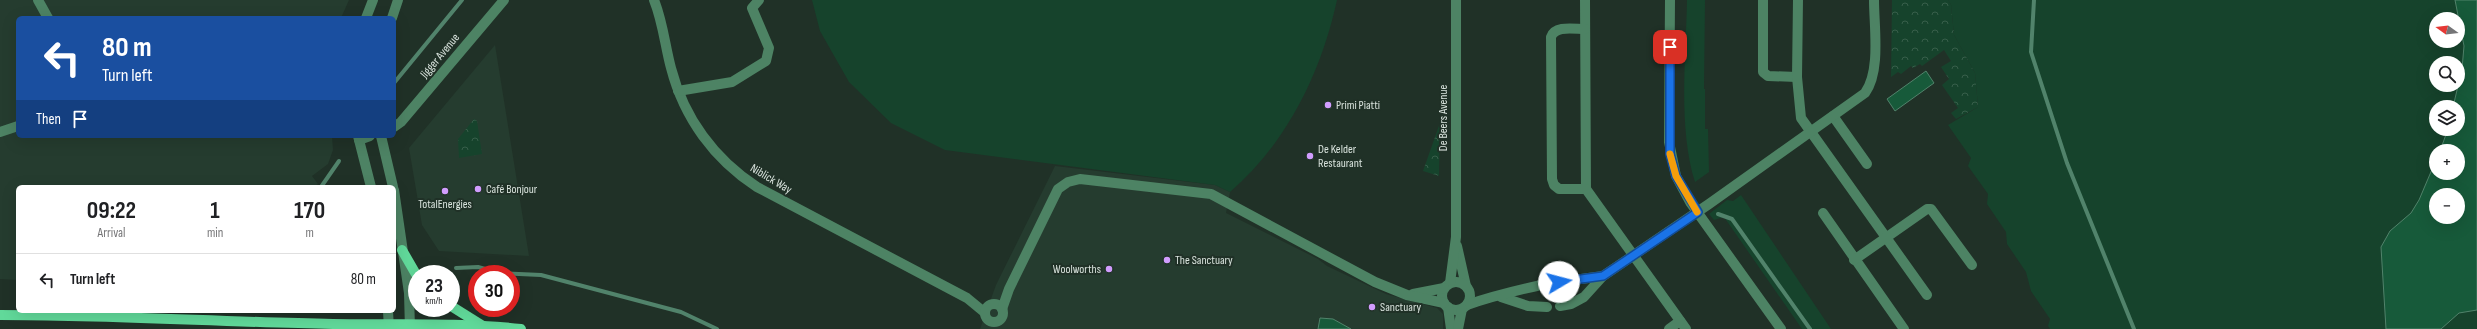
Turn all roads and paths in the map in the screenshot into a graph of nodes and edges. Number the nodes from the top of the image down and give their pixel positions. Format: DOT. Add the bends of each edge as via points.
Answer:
graph roads {
  1 [pos="38,0"];
  2 [pos="373,0"];
  3 [pos="398,0"];
  4 [pos="504,0"];
  5 [pos="654,0"];
  6 [pos="759,0"];
  7 [pos="1456,0"];
  8 [pos="1585,0"];
  9 [pos="1670,0"];
  10 [pos="1763,0"];
  11 [pos="1798,0"];
  12 [pos="1874,0"];
  13 [pos="47,16"];
  14 [pos="367,16"];
  15 [pos="393,16"];
  16 [pos="1585,29"];
  17 [pos="1798,77"];
  18 [pos="678,91"];
  19 [pos="1833,116"];
  20 [pos="396,125"];
  21 [pos="16,127"];
  22 [pos="0,132"];
  23 [pos="1811,133"];
  24 [pos="358,138"];
  25 [pos="382,138"];
  26 [pos="1866,164"];
  27 [pos="370,185"];
  28 [pos="393,185"];
  29 [pos="1586,189"];
  30 [pos="396,205"];
  31 [pos="1698,212"];
  32 [pos="1823,214"];
  33 [pos="1456,237"];
  34 [pos="1886,238"];
  35 [pos="402,250"];
  36 [pos="1634,256"];
  37 [pos="1854,260"];
  38 [pos="411,265"];
  39 [pos="1972,265"];
  40 [pos="1603,276"];
  41 [pos="1559,282"];
  42 [pos="1546,284"];
  43 [pos="1447,286"];
  44 [pos="1467,287"];
  45 [pos="1927,295"];
  46 [pos="1407,296"];
  47 [pos="1501,296"];
  48 [pos="1490,297"];
  49 [pos="1446,305"];
  50 [pos="1560,306"];
  51 [pos="1464,307"];
  52 [pos="1546,307"];
  53 [pos="460,312"];
  54 [pos="388,313"];
  55 [pos="992,314"];
  56 [pos="0,315"];
  57 [pos="1683,325"];
  58 [pos="389,326"];
  59 [pos="483,326"];
  60 [pos="409,327"];
  61 [pos="521,329"];
  62 [pos="985,329"];
  63 [pos="1451,329"];
  64 [pos="1458,329"];
  65 [pos="1669,329"];
  66 [pos="1781,329"];
  67 [pos="1904,329"];
  1 -- 13 [label="street"];
  2 -- 14 [label="street"];
  3 -- 15 [label="street"];
  4 -- 20 [label="street, Jigger Avenue" via="406,117"];
  5 -- 18 [label="street, Niblick Way"];
  6 -- 18 [label="street" via="752,8 768,48 766,61 732,82"];
  7 -- 33 [label="street, De Beers Avenue"];
  8 -- 16 [label="street"];
  9 -- 31 [label="street" via="1670,154 1676,176"];
  10 -- 17 [label="street" via="1763,72 1768,76"];
  11 -- 17 [label="street"];
  12 -- 19 [label="street" via="1873,77 1865,93"];
  16 -- 29 [label="street"];
  16 -- 29 [label="street" via="1558,29 1551,37 1552,179 1559,189"];
  17 -- 23 [label="street" via="1801,118"];
  18 -- 55 [label="street, Niblick Way" via="702,136 744,179 801,212 967,298"];
  19 -- 23 [label="street"];
  19 -- 26 [label="street"];
  21 -- 22 [label="street"];
  23 -- 31 [label="street"];
  23 -- 34 [label="street"];
  24 -- 27 [label="street"];
  25 -- 28 [label="street"];
  29 -- 36 [label="street"];
  30 -- 35 [label="street"];
  31 -- 36 [label="street"];
  31 -- 66 [label="street"];
  32 -- 37 [label="street"];
  33 -- 43 [label="street, De Beers Avenue"];
  33 -- 44 [label="street, De Beers Avenue"];
  34 -- 37 [label="street"];
  34 -- 39 [label="street" via="1927,209 1931,209"];
  34 -- 45 [label="street"];
  35 -- 38 [label="main road"];
  35 -- 60 [label="street" via="409,293"];
  36 -- 40 [label="street"];
  36 -- 57 [label="street"];
  37 -- 67 [label="street"];
  40 -- 41 [label="street"];
  40 -- 50 [label="street" via="1584,297"];
  42 -- 47 [label="street"];
  43 -- 44 [label="street" via="1459,282"];
  43 -- 46 [label="street"];
  43 -- 49 [label="street" via="1442,296"];
  44 -- 48 [label="street"];
  44 -- 51 [label="street" via="1470,298"];
  46 -- 49 [label="street"];
  46 -- 55 [label="street" via="1375,282 1212,194 1080,179 1068,182 1058,189 1009,289"];
  47 -- 48 [label="street"];
  47 -- 52 [label="street" via="1528,306"];
  48 -- 51 [label="street"];
  49 -- 51 [label="street" via="1457,310"];
  49 -- 63 [label="street"];
  51 -- 64 [label="street"];
  53 -- 59 [label="main road"];
  54 -- 58 [label="street"];
  55 -- 62 [label="street"];
  56 -- 58 [label="main road"];
  57 -- 65 [label="street"];
  58 -- 60 [label="main road"];
  59 -- 60 [label="main road"];
  59 -- 61 [label="main road"];
}
